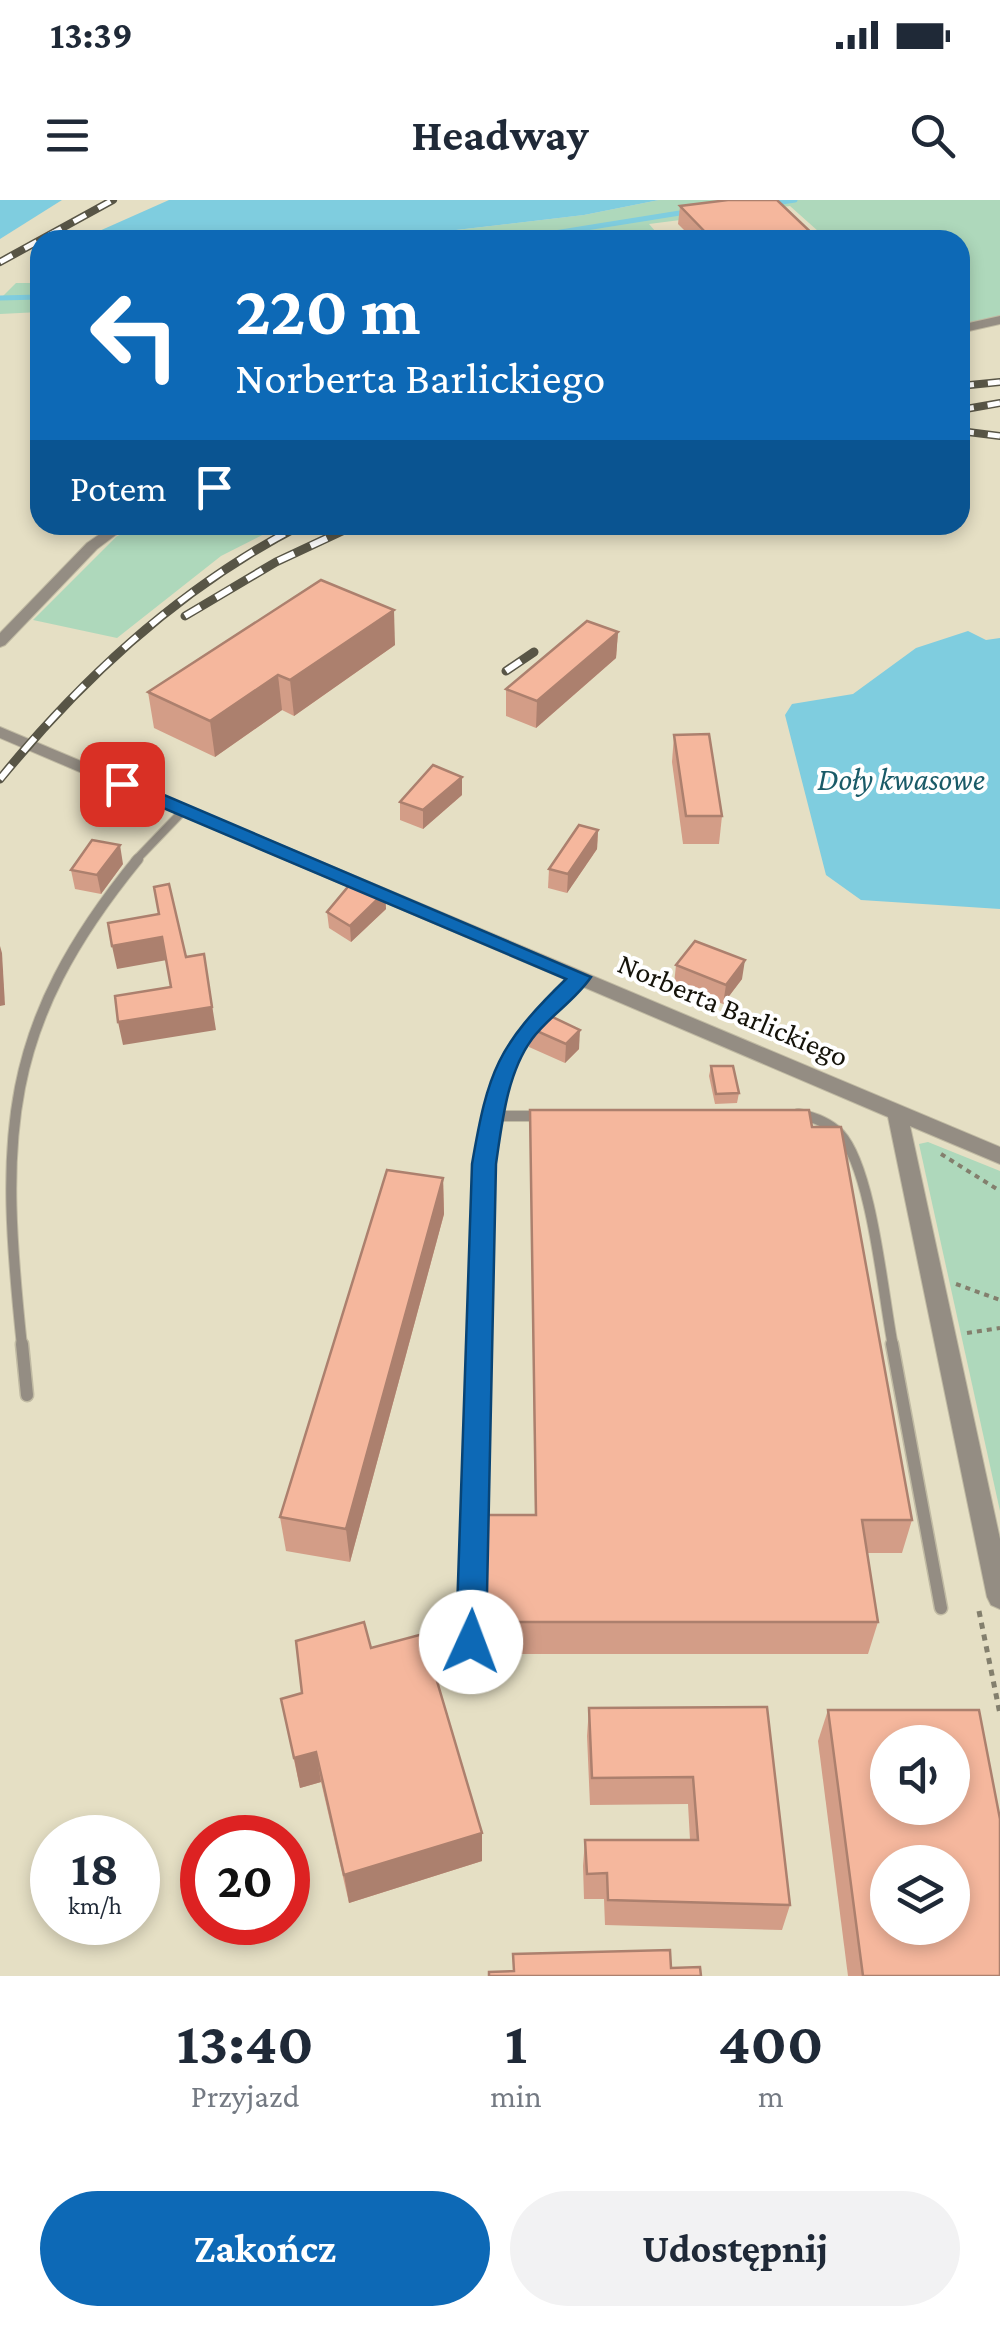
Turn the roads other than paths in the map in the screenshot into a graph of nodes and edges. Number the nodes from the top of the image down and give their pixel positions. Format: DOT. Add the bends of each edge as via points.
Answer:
graph roads {
  1 [pos="1000,320"];
  2 [pos="970,327"];
  3 [pos="108,535"];
  4 [pos="0,642"];
  5 [pos="0,732"];
  6 [pos="184,810"];
  7 [pos="580,977"];
  8 [pos="896,1113"];
  9 [pos="779,1114"];
  10 [pos="492,1116"];
  11 [pos="549,1116"];
  12 [pos="1000,1156"];
  13 [pos="27,1395"];
  14 [pos="988,1598"];
  15 [pos="941,1608"];
  16 [pos="471,1642"];
  1 -- 2 [label="street"];
  3 -- 4 [label="street"];
  5 -- 6 [label="street, Norberta Barlickiego"];
  6 -- 7 [label="street, Norberta Barlickiego"];
  6 -- 13 [label="lane" via="130,869 60,970 33,1019 15,1074 8,1150"];
  7 -- 8 [label="street, Norberta Barlickiego"];
  7 -- 10 [label="lane" via="526,1030 510,1056"];
  8 -- 12 [label="street, Norberta Barlickiego"];
  8 -- 14 [label="street"];
  9 -- 15 [label="lane" via="833,1124 860,1170"];
  10 -- 11 [label="lane"];
  10 -- 16 [label="lane" via="484,1164"];
}
